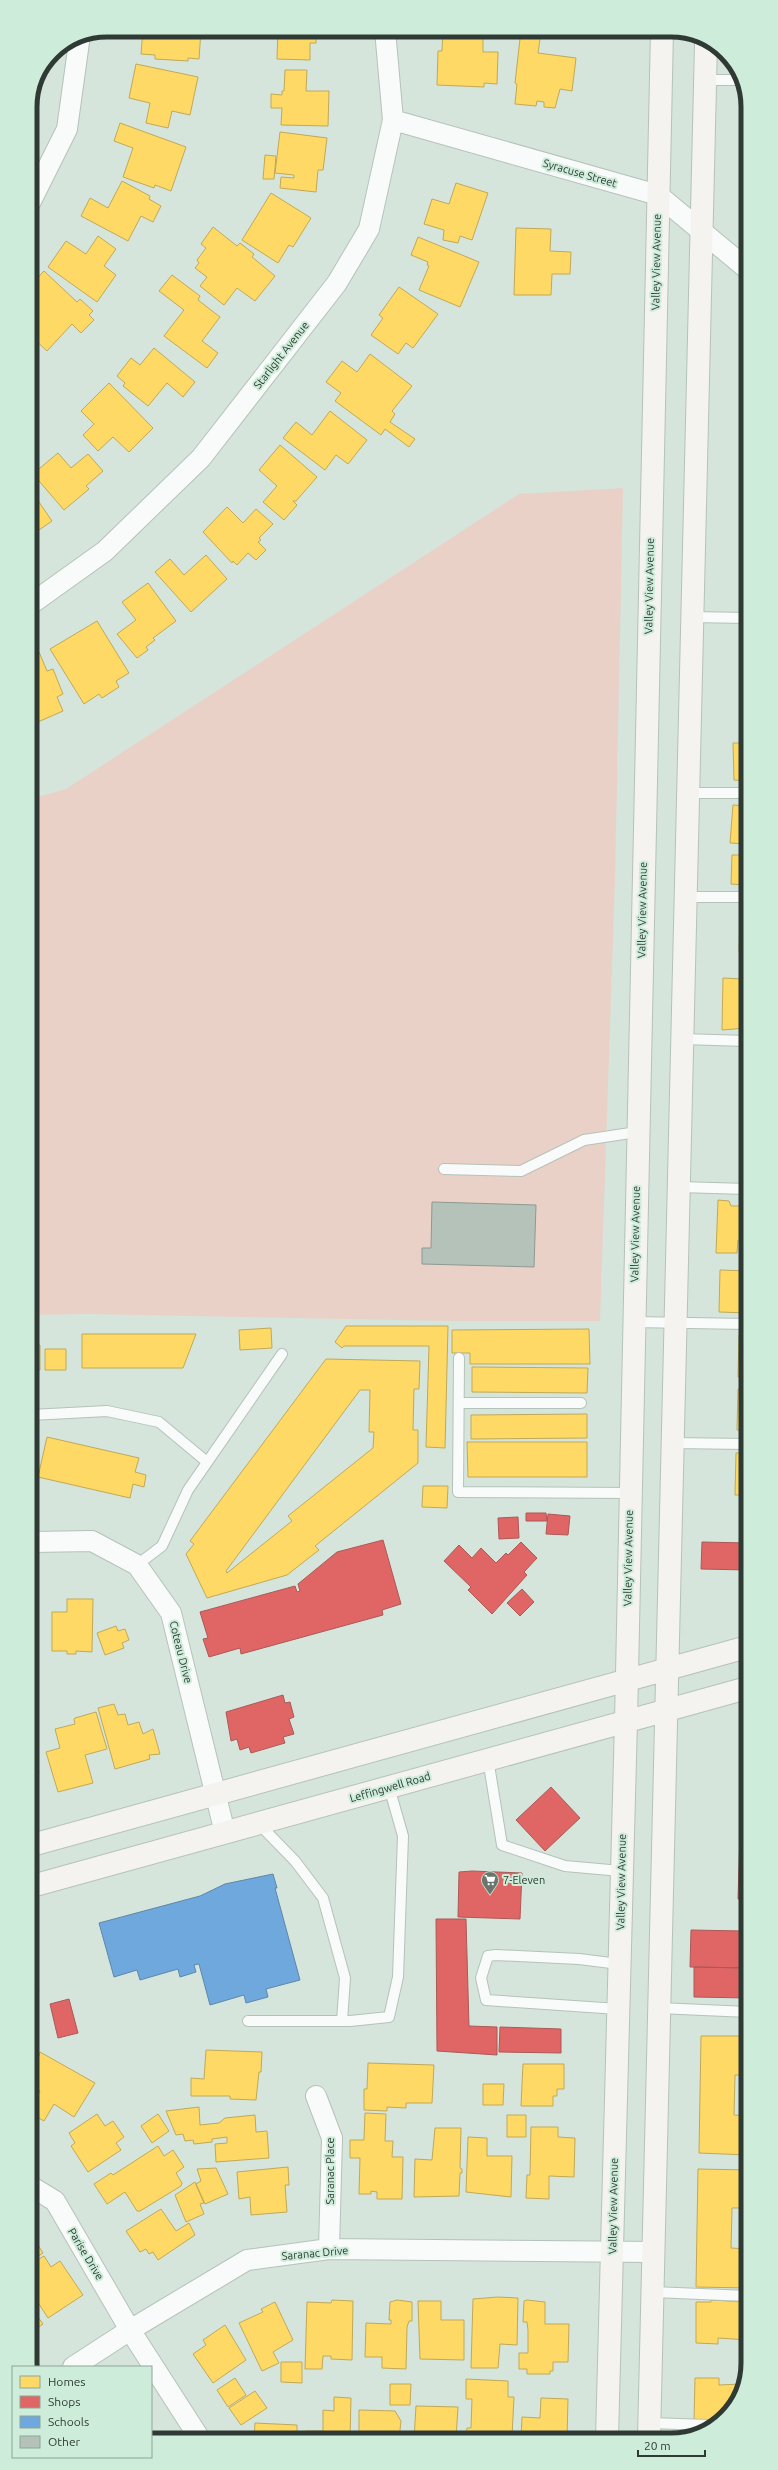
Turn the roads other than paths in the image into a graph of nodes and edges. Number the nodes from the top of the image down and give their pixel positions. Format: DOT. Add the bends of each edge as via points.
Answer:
graph roads {
  1 [pos="386,37"];
  2 [pos="662,37"];
  3 [pos="79,43"];
  4 [pos="706,46"];
  5 [pos="706,80"];
  6 [pos="736,80"];
  7 [pos="393,120"];
  8 [pos="37,189"];
  9 [pos="658,195"];
  10 [pos="702,230"];
  11 [pos="741,264"];
  12 [pos="37,600"];
  13 [pos="693,617"];
  14 [pos="741,618"];
  15 [pos="688,793"];
  16 [pos="741,793"];
  17 [pos="686,897"];
  18 [pos="741,897"];
  19 [pos="682,1039"];
  20 [pos="741,1041"];
  21 [pos="637,1132"];
  22 [pos="444,1169"];
  23 [pos="679,1187"];
  24 [pos="741,1189"];
  25 [pos="633,1322"];
  26 [pos="675,1322"];
  27 [pos="741,1324"];
  28 [pos="282,1354"];
  29 [pos="459,1358"];
  30 [pos="459,1403"];
  31 [pos="581,1403"];
  32 [pos="37,1415"];
  33 [pos="672,1443"];
  34 [pos="741,1444"];
  35 [pos="207,1462"];
  36 [pos="630,1493"];
  37 [pos="37,1542"];
  38 [pos="137,1565"];
  39 [pos="741,1649"];
  40 [pos="667,1670"];
  41 [pos="626,1681"];
  42 [pos="741,1690"];
  43 [pos="667,1710"];
  44 [pos="626,1721"];
  45 [pos="488,1759"];
  46 [pos="389,1787"];
  47 [pos="215,1794"];
  48 [pos="258,1823"];
  49 [pos="225,1833"];
  50 [pos="37,1844"];
  51 [pos="621,1871"];
  52 [pos="37,1885"];
  53 [pos="619,1964"];
  54 [pos="659,2008"];
  55 [pos="618,2009"];
  56 [pos="741,2012"];
  57 [pos="248,2021"];
  58 [pos="342,2021"];
  59 [pos="316,2096"];
  60 [pos="37,2190"];
  61 [pos="329,2249"];
  62 [pos="654,2252"];
  63 [pos="612,2253"];
  64 [pos="653,2292"];
  65 [pos="741,2296"];
  66 [pos="130,2330"];
  67 [pos="75,2366"];
  68 [pos="703,2425"];
  69 [pos="649,2430"];
  70 [pos="196,2433"];
  71 [pos="607,2433"];
  1 -- 7 [label="street, Starlight Avenue"];
  2 -- 9 [label="main road, Valley View Avenue"];
  3 -- 8 [label="street" via="67,129"];
  4 -- 5 [label="main road"];
  5 -- 6 [label="lane"];
  5 -- 10 [label="main road"];
  7 -- 9 [label="street, Syracuse Street"];
  7 -- 12 [label="street, Starlight Avenue" via="369,229 337,283 201,458 105,551"];
  9 -- 10 [label="street, Syracuse Street"];
  9 -- 21 [label="main road, Valley View Avenue"];
  10 -- 11 [label="street, Syracuse Street"];
  10 -- 13 [label="main road"];
  13 -- 14 [label="lane"];
  13 -- 15 [label="main road"];
  15 -- 16 [label="lane"];
  15 -- 17 [label="main road"];
  17 -- 18 [label="lane"];
  17 -- 19 [label="main road"];
  19 -- 20 [label="lane"];
  19 -- 23 [label="main road"];
  21 -- 22 [label="lane" via="584,1140 521,1171"];
  21 -- 25 [label="main road, Valley View Avenue"];
  23 -- 24 [label="lane"];
  23 -- 26 [label="main road"];
  25 -- 26 [label="lane"];
  25 -- 36 [label="main road, Valley View Avenue"];
  26 -- 27 [label="lane"];
  26 -- 33 [label="main road"];
  28 -- 35 [label="lane"];
  29 -- 30 [label="lane"];
  30 -- 31 [label="lane"];
  30 -- 36 [label="lane" via="458,1492"];
  32 -- 35 [label="lane" via="106,1411 159,1422"];
  33 -- 34 [label="lane"];
  33 -- 40 [label="main road"];
  35 -- 38 [label="lane" via="188,1490 162,1546"];
  36 -- 41 [label="main road, Valley View Avenue"];
  37 -- 38 [label="street, Coteau Drive" via="92,1541"];
  38 -- 47 [label="street, Coteau Drive" via="171,1613"];
  39 -- 40 [label="main road"];
  40 -- 41 [label="main road"];
  40 -- 43 [label="main road"];
  41 -- 44 [label="main road, Valley View Avenue"];
  41 -- 47 [label="main road"];
  42 -- 43 [label="main road, Leffingwell Road"];
  43 -- 44 [label="main road, Leffingwell Road"];
  43 -- 54 [label="main road"];
  44 -- 45 [label="main road, Leffingwell Road"];
  44 -- 51 [label="main road, Valley View Avenue"];
  45 -- 46 [label="main road, Leffingwell Road"];
  45 -- 51 [label="lane" via="502,1844 565,1866"];
  46 -- 48 [label="main road, Leffingwell Road"];
  46 -- 58 [label="lane" via="403,1836 398,1977 389,2016"];
  47 -- 49 [label="street, Coteau Drive"];
  47 -- 50 [label="main road"];
  48 -- 49 [label="main road, Leffingwell Road"];
  48 -- 58 [label="lane" via="295,1861 323,1898 345,1978"];
  49 -- 52 [label="main road, Leffingwell Road"];
  51 -- 53 [label="main road, Valley View Avenue"];
  53 -- 55 [label="main road, Valley View Avenue"];
  53 -- 55 [label="lane" via="579,1959 496,1955 488,1956 481,1978 486,2000"];
  54 -- 56 [label="lane"];
  54 -- 62 [label="main road"];
  55 -- 63 [label="main road, Valley View Avenue"];
  57 -- 58 [label="lane"];
  59 -- 61 [label="street, Saranac Place" via="332,2138"];
  60 -- 66 [label="street, Parise Drive" via="55,2201"];
  61 -- 63 [label="street, Saranac Drive"];
  61 -- 66 [label="street, Saranac Drive" via="247,2260"];
  62 -- 63 [label="street, Saranac Drive"];
  62 -- 64 [label="main road"];
  63 -- 71 [label="main road, Valley View Avenue"];
  64 -- 65 [label="lane"];
  64 -- 69 [label="main road"];
  66 -- 67 [label="street, Saranac Drive"];
  66 -- 70 [label="street, Parise Drive"];
  68 -- 69 [label="lane"];
}
